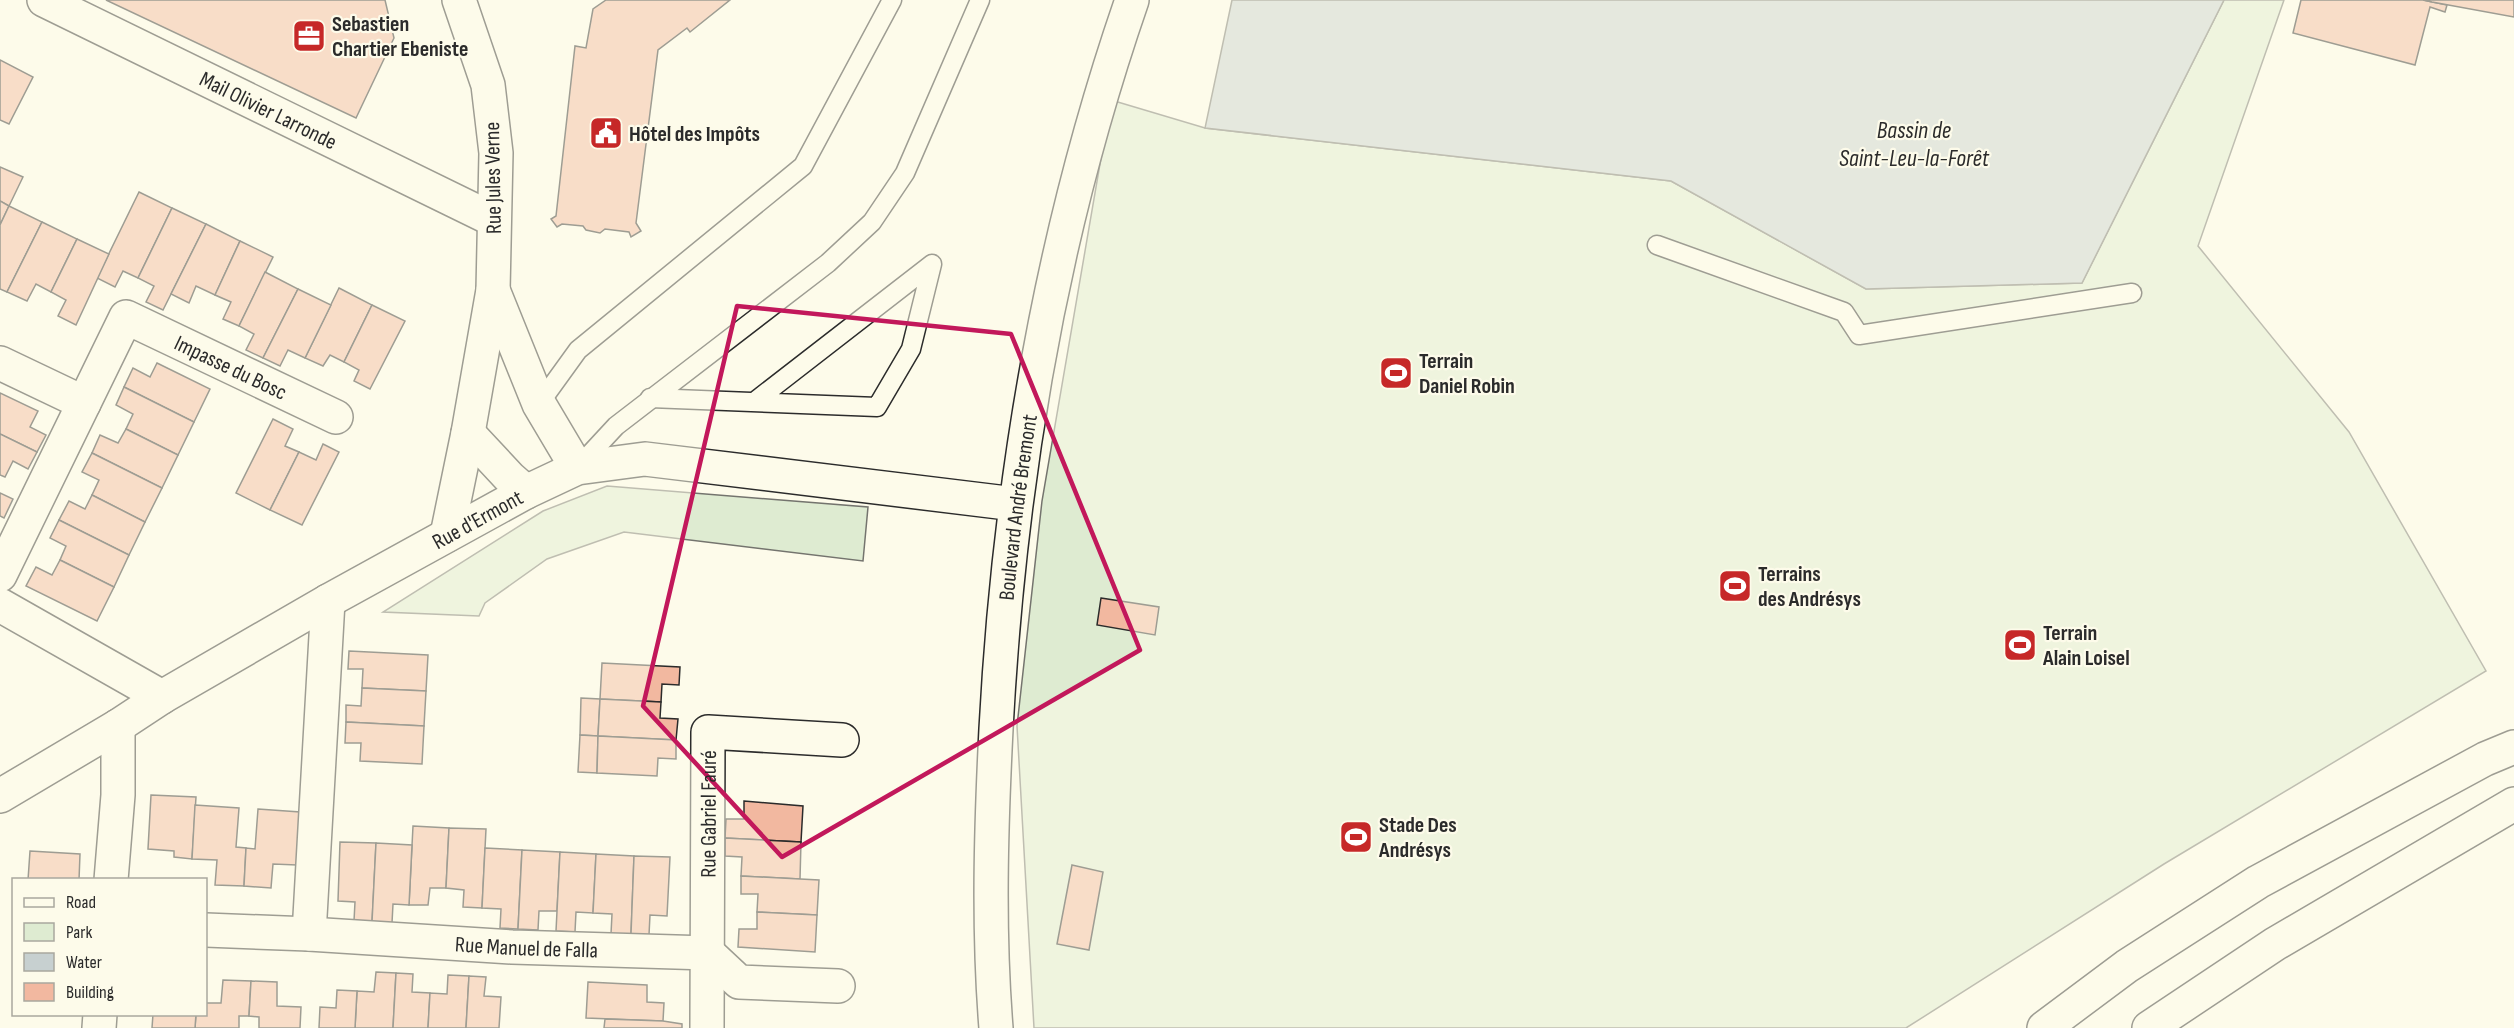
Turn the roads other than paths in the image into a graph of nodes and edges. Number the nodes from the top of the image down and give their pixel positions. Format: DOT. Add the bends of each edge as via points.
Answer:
graph roads {
  1 [pos="44,0"];
  2 [pos="459,0"];
  3 [pos="892,0"];
  4 [pos="980,0"];
  5 [pos="1132,0"];
  6 [pos="494,220"];
  7 [pos="1657,245"];
  8 [pos="492,290"];
  9 [pos="2132,292"];
  10 [pos="0,363"];
  11 [pos="651,398"];
  12 [pos="754,402"];
  13 [pos="84,403"];
  14 [pos="539,404"];
  15 [pos="336,417"];
  16 [pos="468,433"];
  17 [pos="577,468"];
  18 [pos="526,492"];
  19 [pos="1015,504"];
  20 [pos="447,535"];
  21 [pos="0,575"];
  22 [pos="328,601"];
  23 [pos="0,605"];
  24 [pos="162,697"];
  25 [pos="118,726"];
  26 [pos="842,740"];
  27 [pos="2514,747"];
  28 [pos="0,796"];
  29 [pos="2514,804"];
  30 [pos="111,878"];
  31 [pos="207,930"];
  32 [pos="309,934"];
  33 [pos="708,953"];
  34 [pos="838,986"];
  35 [pos="707,1028"];
  36 [pos="996,1028"];
  37 [pos="2043,1028"];
  38 [pos="2149,1028"];
  1 -- 6 [label="main road, Mail Olivier Larronde"];
  2 -- 6 [label="main road, Rue Jules Verne" via="488,85 496,153"];
  3 -- 14 [label="lane" via="803,166 578,350"];
  4 -- 11 [label="lane" via="905,173 872,222 828,263"];
  5 -- 19 [label="main road, Boulevard André Bremont" via="1100,102 1064,242"];
  6 -- 8 [label="main road, Rue Jules Verne"];
  7 -- 9 [label="lane" via="1844,312 1858,335"];
  8 -- 14 [label="main road, Rue Jules Verne"];
  8 -- 16 [label="main road, Rue Jules Verne"];
  10 -- 13 [label="main road"];
  11 -- 12 [label="lane"];
  11 -- 17 [label="lane" via="616,426"];
  12 -- 12 [label="lane" via="877,407 911,350 932,264"];
  13 -- 15 [label="main road, Impasse du Bosc" via="126,317"];
  13 -- 21 [label="main road"];
  14 -- 17 [label="main road, Rue Jules Verne"];
  16 -- 18 [label="main road"];
  16 -- 20 [label="main road, Rue Jules Verne"];
  17 -- 18 [label="main road, Rue d'Ermont"];
  17 -- 19 [label="main road, Rue d'Ermont" via="645,459"];
  18 -- 20 [label="main road, Rue d'Ermont"];
  19 -- 36 [label="main road, Boulevard André Bremont" via="993,788 992,973"];
  20 -- 22 [label="main road, Rue d'Ermont"];
  22 -- 24 [label="main road, Rue d'Ermont"];
  22 -- 32 [label="main road"];
  23 -- 24 [label="main road"];
  24 -- 25 [label="main road, Rue d'Ermont"];
  25 -- 28 [label="main road, Rue d'Ermont"];
  25 -- 30 [label="main road" via="118,795"];
  26 -- 33 [label="main road, Rue Gabriel Fauré" via="708,732"];
  27 -- 37 [label="main road" via="2258,882 2127,966"];
  29 -- 38 [label="main road" via="2275,944"];
  31 -- 32 [label="main road, Rue Manuel de Falla"];
  32 -- 33 [label="main road, Rue Manuel de Falla" via="512,947"];
  33 -- 34 [label="main road" via="739,981"];
  33 -- 35 [label="main road, Rue Gabriel Fauré"];
}
